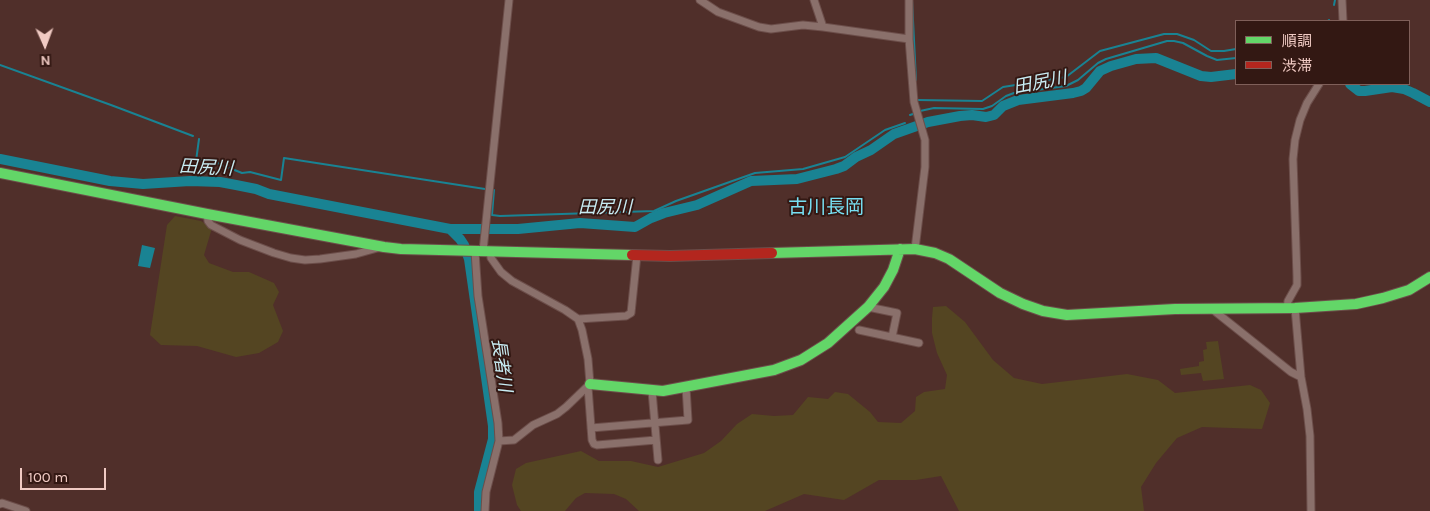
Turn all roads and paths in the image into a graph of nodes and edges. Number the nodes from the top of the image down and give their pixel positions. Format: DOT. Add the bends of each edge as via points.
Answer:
graph roads {
  1 [pos="509,0"];
  2 [pos="700,0"];
  3 [pos="814,0"];
  4 [pos="909,0"];
  5 [pos="1342,0"];
  6 [pos="1343,20"];
  7 [pos="823,26"];
  8 [pos="909,39"];
  9 [pos="1318,85"];
  10 [pos="0,173"];
  11 [pos="207,214"];
  12 [pos="384,247"];
  13 [pos="900,249"];
  14 [pos="915,249"];
  15 [pos="476,251"];
  16 [pos="637,255"];
  17 [pos="1430,278"];
  18 [pos="868,307"];
  19 [pos="1291,308"];
  20 [pos="1211,309"];
  21 [pos="578,318"];
  22 [pos="859,330"];
  23 [pos="892,337"];
  24 [pos="918,343"];
  25 [pos="1301,377"];
  26 [pos="589,386"];
  27 [pos="686,387"];
  28 [pos="652,391"];
  29 [pos="655,423"];
  30 [pos="591,428"];
  31 [pos="656,440"];
  32 [pos="498,441"];
  33 [pos="658,460"];
  34 [pos="0,504"];
  35 [pos="26,511"];
  36 [pos="485,511"];
  37 [pos="1311,511"];
  1 -- 15 [label="street" via="484,236"];
  2 -- 7 [label="street" via="718,12 759,27"];
  3 -- 7 [label="street"];
  4 -- 8 [label="street"];
  5 -- 6 [label="street"];
  7 -- 8 [label="street"];
  8 -- 14 [label="street" via="914,102 925,140"];
  9 -- 19 [label="street" via="1307,103 1295,140 1297,285 1288,301"];
  10 -- 11 [label="street"];
  11 -- 12 [label="street"];
  11 -- 12 [label="street" via="211,225 240,240 291,258 320,260"];
  12 -- 15 [label="street"];
  13 -- 14 [label="street"];
  13 -- 16 [label="street"];
  13 -- 18 [label="street" via="884,288"];
  14 -- 20 [label="street" via="949,259 1000,293 1043,311 1067,314"];
  15 -- 16 [label="street"];
  15 -- 21 [label="street" via="491,258 512,281"];
  15 -- 32 [label="street" via="478,296"];
  16 -- 21 [label="street" via="631,313 626,316"];
  17 -- 19 [label="street" via="1408,290 1356,304"];
  18 -- 23 [label="street" via="897,313"];
  18 -- 27 [label="street" via="828,343 795,362 774,370"];
  19 -- 20 [label="street"];
  19 -- 25 [label="street"];
  20 -- 25 [label="street"];
  21 -- 26 [label="street" via="588,359"];
  22 -- 23 [label="street"];
  23 -- 24 [label="street"];
  25 -- 37 [label="street" via="1310,436"];
  26 -- 28 [label="street"];
  26 -- 30 [label="street"];
  26 -- 32 [label="street" via="562,411 533,425 514,440"];
  27 -- 28 [label="street"];
  27 -- 29 [label="street" via="688,420"];
  28 -- 29 [label="street"];
  29 -- 30 [label="street"];
  29 -- 31 [label="street"];
  30 -- 31 [label="street" via="592,440 597,445"];
  31 -- 33 [label="street"];
  32 -- 36 [label="street"];
  34 -- 35 [label="street"];
}
